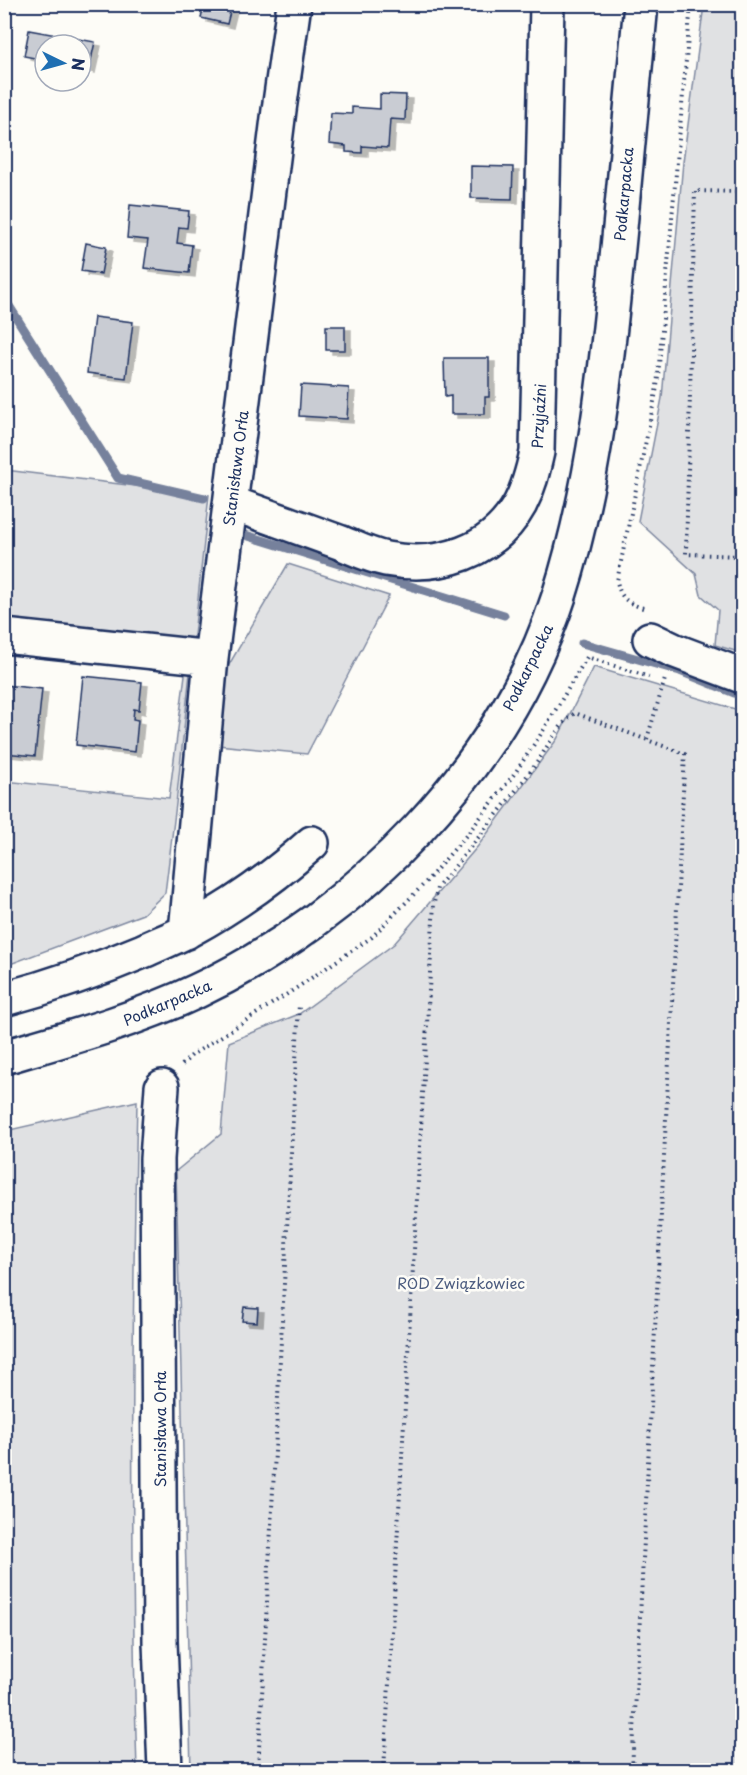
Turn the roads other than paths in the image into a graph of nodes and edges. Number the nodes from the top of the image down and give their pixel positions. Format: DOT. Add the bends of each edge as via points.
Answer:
graph roads {
  1 [pos="294,4"];
  2 [pos="547,4"];
  3 [pos="641,4"];
  4 [pos="231,503"];
  5 [pos="4,636"];
  6 [pos="650,639"];
  7 [pos="211,657"];
  8 [pos="742,676"];
  9 [pos="312,843"];
  10 [pos="186,932"];
  11 [pos="4,999"];
  12 [pos="4,1057"];
  13 [pos="162,1087"];
  14 [pos="165,1770"];
  1 -- 4 [label="street, Stanisława Orła"];
  2 -- 4 [label="street, Przyjaźni" via="537,452 520,505 494,537 474,550 431,562 385,559"];
  3 -- 12 [label="street, Podkarpacka" via="609,345 592,459 559,595 508,710 470,765 402,846 333,908 285,942 162,1007"];
  4 -- 7 [label="street, Stanisława Orła"];
  5 -- 7 [label="street"];
  6 -- 8 [label="street"];
  7 -- 10 [label="street, Stanisława Orła"];
  9 -- 10 [label="street" via="261,885"];
  10 -- 11 [label="street" via="115,962"];
  13 -- 14 [label="street, Stanisława Orła" via="157,1159 160,1642"];
}
